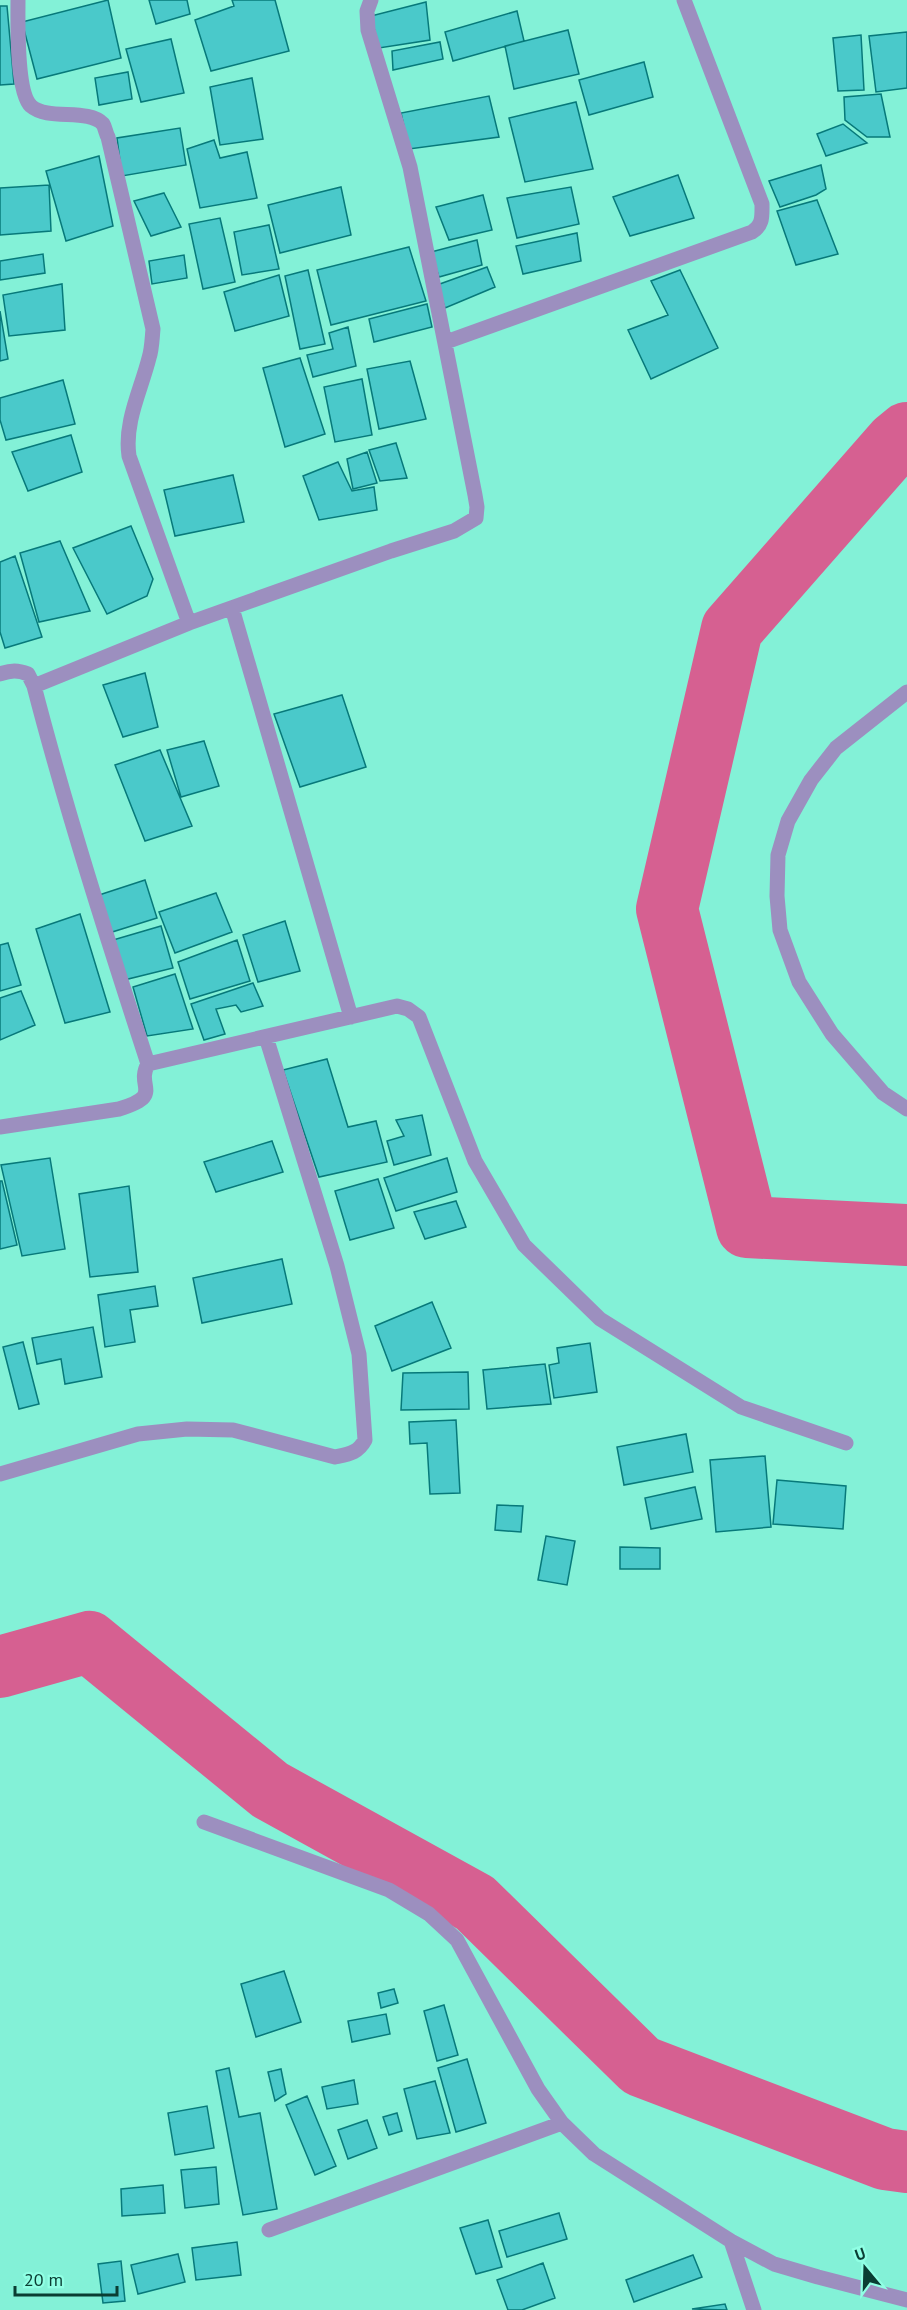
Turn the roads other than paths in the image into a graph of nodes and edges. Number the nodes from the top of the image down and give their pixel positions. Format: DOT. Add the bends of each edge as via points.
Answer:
graph roads {
  1 [pos="18,0"];
  2 [pos="371,0"];
  3 [pos="684,0"];
  4 [pos="446,342"];
  5 [pos="232,608"];
  6 [pos="189,623"];
  7 [pos="0,674"];
  8 [pos="34,686"];
  9 [pos="907,692"];
  10 [pos="351,1017"];
  11 [pos="266,1037"];
  12 [pos="148,1064"];
  13 [pos="907,1109"];
  14 [pos="0,1127"];
  15 [pos="846,1443"];
  16 [pos="0,1474"];
  17 [pos="204,1822"];
  18 [pos="562,2123"];
  19 [pos="269,2230"];
  20 [pos="731,2241"];
  21 [pos="907,2300"];
  22 [pos="754,2310"];
  1 -- 6 [label="street" via="21,71 24,94 31,106 93,118 103,125 108,137 153,329 150,355 128,434 129,456"];
  2 -- 4 [label="street" via="368,30 410,167"];
  3 -- 4 [label="street" via="762,204 759,227"];
  4 -- 5 [label="street" via="476,518 454,531"];
  5 -- 6 [label="street"];
  5 -- 10 [label="street"];
  6 -- 8 [label="street"];
  7 -- 8 [label="street" via="20,671 28,674"];
  8 -- 12 [label="street" via="94,900"];
  9 -- 13 [label="street" via="836,748 811,780 788,821 778,855 777,896 780,930 799,982 854,1060 883,1093"];
  10 -- 11 [label="street"];
  10 -- 15 [label="street" via="397,1006 419,1017 475,1161 524,1245 600,1319 741,1407"];
  11 -- 12 [label="street"];
  11 -- 16 [label="street" via="337,1266 359,1354 365,1440 361,1448 335,1457 233,1430 187,1430 138,1434"];
  12 -- 14 [label="street" via="147,1089 135,1104"];
  17 -- 18 [label="street" via="389,1890 429,1914 457,1940 538,2089"];
  18 -- 19 [label="street"];
  18 -- 20 [label="street" via="594,2154"];
  20 -- 21 [label="street" via="774,2264"];
  20 -- 22 [label="street"];
}
